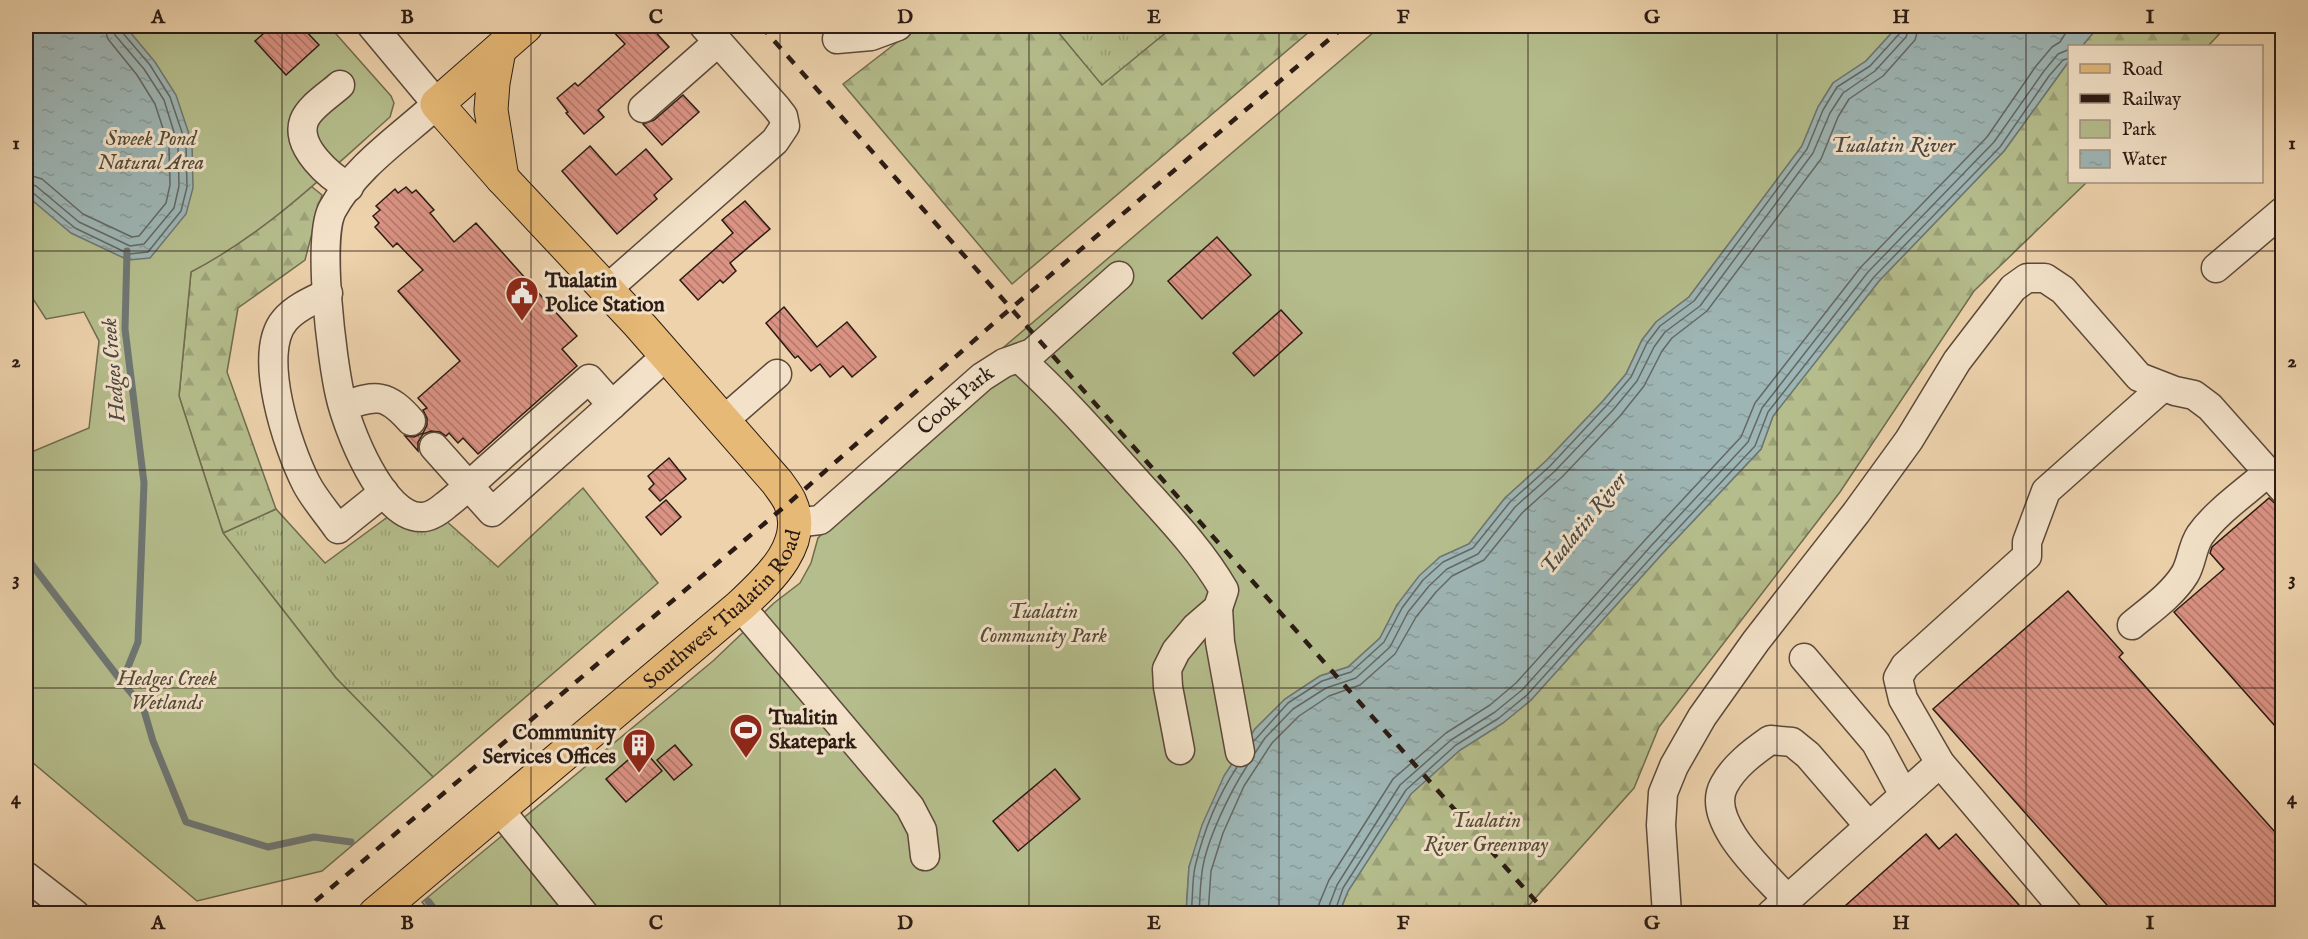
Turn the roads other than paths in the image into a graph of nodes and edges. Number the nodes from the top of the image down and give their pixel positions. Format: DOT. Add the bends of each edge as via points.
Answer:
graph roads {
  1 [pos="372,26"];
  2 [pos="526,26"];
  3 [pos="898,26"];
  4 [pos="711,34"];
  5 [pos="836,38"];
  6 [pos="499,50"];
  7 [pos="340,85"];
  8 [pos="437,104"];
  9 [pos="643,108"];
  10 [pos="502,178"];
  11 [pos="349,187"];
  12 [pos="2283,212"];
  13 [pos="2216,268"];
  14 [pos="1119,276"];
  15 [pos="606,290"];
  16 [pos="328,292"];
  17 [pos="666,356"];
  18 [pos="1020,358"];
  19 [pos="777,374"];
  20 [pos="2163,387"];
  21 [pos="344,406"];
  22 [pos="411,421"];
  23 [pos="723,421"];
  24 [pos="434,447"];
  25 [pos="2275,480"];
  26 [pos="468,485"];
  27 [pos="384,492"];
  28 [pos="794,523"];
  29 [pos="1221,599"];
  30 [pos="740,606"];
  31 [pos="2132,625"];
  32 [pos="1804,658"];
  33 [pos="1180,750"];
  34 [pos="1240,752"];
  35 [pos="1940,763"];
  36 [pos="1904,795"];
  37 [pos="499,809"];
  38 [pos="1869,826"];
  39 [pos="925,856"];
  40 [pos="26,876"];
  41 [pos="1779,906"];
  42 [pos="75,914"];
  43 [pos="375,914"];
  44 [pos="584,914"];
  45 [pos="1667,914"];
  46 [pos="2068,914"];
  1 -- 8 [label="street"];
  2 -- 6 [label="main road"];
  3 -- 5 [label="street" via="871,36"];
  4 -- 9 [label="street"];
  4 -- 15 [label="street" via="776,107 785,126 775,141"];
  6 -- 8 [label="main road"];
  6 -- 10 [label="main road" via="491,110"];
  7 -- 11 [label="street" via="308,115 303,128 306,143 326,173"];
  8 -- 10 [label="main road, Southwest Tualatin Road"];
  8 -- 11 [label="street" via="358,173"];
  10 -- 15 [label="main road, Southwest Tualatin Road"];
  11 -- 16 [label="street" via="327,225"];
  12 -- 13 [label="street"];
  14 -- 18 [label="street, Cook Park" via="1032,353"];
  15 -- 17 [label="main road, Southwest Tualatin Road"];
  16 -- 21 [label="street"];
  16 -- 27 [label="street" via="293,312 284,321 273,345 275,391 285,431 306,484 338,529"];
  17 -- 23 [label="main road, Southwest Tualatin Road"];
  17 -- 26 [label="street" via="612,405 589,379"];
  18 -- 28 [label="street, Cook Park" via="982,377 820,520"];
  18 -- 29 [label="street" via="1157,504 1212,570"];
  19 -- 23 [label="street"];
  20 -- 25 [label="street" via="2194,395 2210,407"];
  20 -- 35 [label="street" via="2046,491 2027,542 2027,556 1905,666 1898,678 1903,699"];
  20 -- 45 [label="street" via="2139,377 2063,290 2045,278 2027,278 2013,288 1957,361 1910,440 1702,717 1674,766 1663,793 1661,825"];
  21 -- 22 [label="street" via="378,397 390,401"];
  21 -- 27 [label="street" via="357,443"];
  23 -- 28 [label="main road, Southwest Tualatin Road" via="777,482 790,502"];
  24 -- 26 [label="street"];
  25 -- 31 [label="street" via="2211,522 2192,552 2186,572 2170,592"];
  26 -- 27 [label="street" via="446,506 421,517 395,507"];
  28 -- 30 [label="main road, Southwest Tualatin Road" via="780,565"];
  29 -- 33 [label="street" via="1176,651 1167,669"];
  29 -- 34 [label="street" via="1220,642"];
  30 -- 37 [label="main road, Southwest Tualatin Road"];
  30 -- 39 [label="street" via="910,807 922,830"];
  32 -- 36 [label="street" via="1876,743"];
  35 -- 36 [label="street"];
  35 -- 46 [label="street"];
  36 -- 38 [label="street"];
  37 -- 43 [label="main road, Southwest Tualatin Road"];
  37 -- 44 [label="street"];
  38 -- 41 [label="street"];
  38 -- 41 [label="street" via="1808,755 1792,742 1770,740 1749,754 1723,786 1720,809 1734,839"];
  40 -- 42 [label="street"];
}
